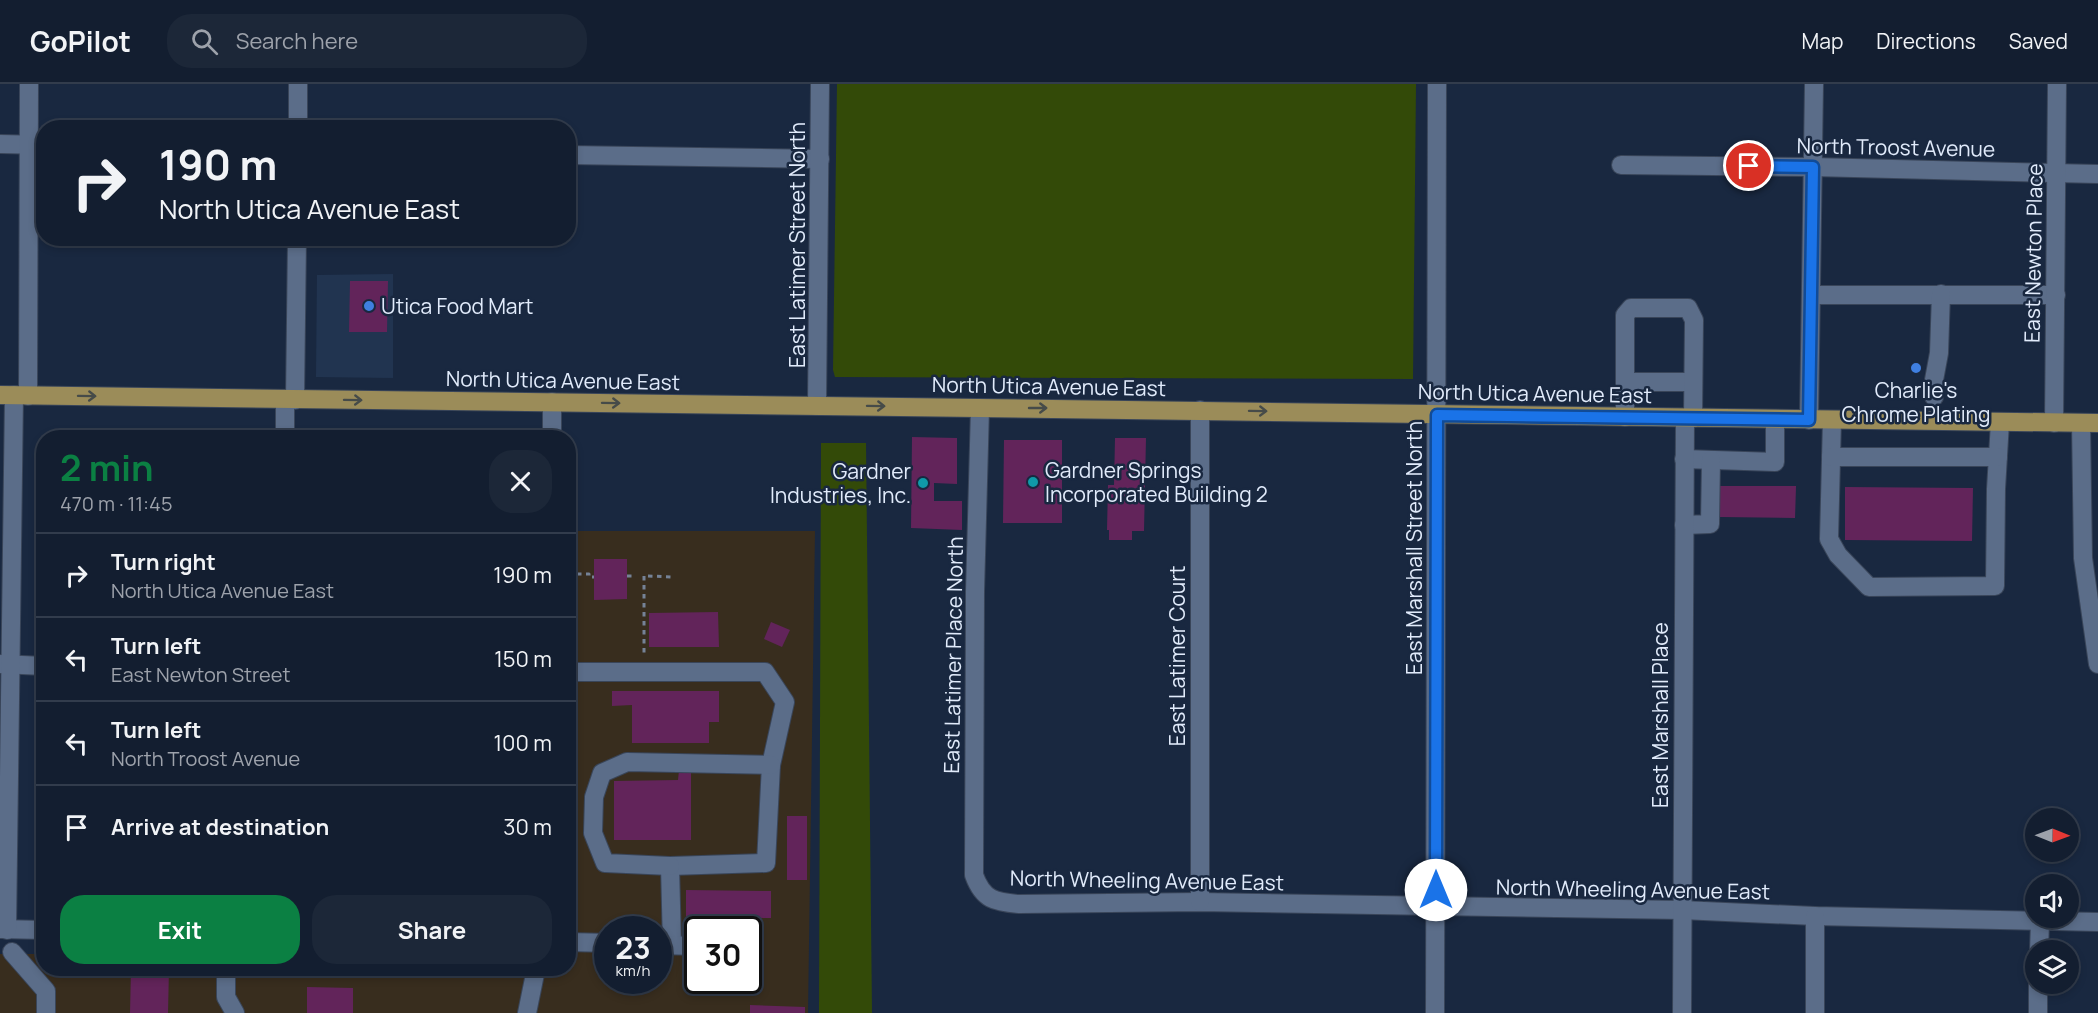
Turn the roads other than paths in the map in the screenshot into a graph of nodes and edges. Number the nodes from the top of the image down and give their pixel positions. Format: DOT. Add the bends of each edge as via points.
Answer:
graph roads {
  1 [pos="29,84"];
  2 [pos="298,84"];
  3 [pos="820,84"];
  4 [pos="1437,84"];
  5 [pos="1814,84"];
  6 [pos="2057,84"];
  7 [pos="298,120"];
  8 [pos="0,144"];
  9 [pos="36,145"];
  10 [pos="576,155"];
  11 [pos="820,159"];
  12 [pos="1621,165"];
  13 [pos="1813,167"];
  14 [pos="2057,173"];
  15 [pos="2098,174"];
  16 [pos="297,246"];
  17 [pos="1941,294"];
  18 [pos="1811,295"];
  19 [pos="2056,295"];
  20 [pos="1625,382"];
  21 [pos="1693,382"];
  22 [pos="14,395"];
  23 [pos="1934,397"];
  24 [pos="290,400"];
  25 [pos="552,402"];
  26 [pos="817,405"];
  27 [pos="980,408"];
  28 [pos="1200,410"];
  29 [pos="1437,415"];
  30 [pos="1625,417"];
  31 [pos="1689,418"];
  32 [pos="1775,419"];
  33 [pos="1809,420"];
  34 [pos="1832,420"];
  35 [pos="2000,422"];
  36 [pos="2054,423"];
  37 [pos="2090,423"];
  38 [pos="286,430"];
  39 [pos="552,430"];
  40 [pos="1830,457"];
  41 [pos="1998,457"];
  42 [pos="1684,459"];
  43 [pos="1711,460"];
  44 [pos="1684,525"];
  45 [pos="6,533"];
  46 [pos="5,664"];
  47 [pos="2098,664"];
  48 [pos="36,666"];
  49 [pos="576,672"];
  50 [pos="771,765"];
  51 [pos="670,866"];
  52 [pos="989,898"];
  53 [pos="1200,902"];
  54 [pos="1436,908"];
  55 [pos="1682,910"];
  56 [pos="667,916"];
  57 [pos="1815,916"];
  58 [pos="2025,922"];
  59 [pos="2079,922"];
  60 [pos="2098,922"];
  61 [pos="6,929"];
  62 [pos="36,930"];
  63 [pos="576,942"];
  64 [pos="594,943"];
  65 [pos="6,959"];
  66 [pos="226,976"];
  67 [pos="535,976"];
  68 [pos="2038,994"];
  69 [pos="46,1013"];
  70 [pos="235,1013"];
  71 [pos="527,1013"];
  72 [pos="1435,1013"];
  73 [pos="1682,1013"];
  74 [pos="1815,1013"];
  75 [pos="2038,1013"];
  1 -- 9 [label="street"];
  2 -- 7 [label="street"];
  3 -- 11 [label="street, East Latimer Street North"];
  4 -- 29 [label="street, East Marshall Street North"];
  5 -- 13 [label="street"];
  6 -- 14 [label="street, East Newton Place"];
  8 -- 9 [label="street"];
  9 -- 22 [label="street"];
  10 -- 11 [label="street"];
  11 -- 26 [label="street, East Latimer Street North"];
  12 -- 13 [label="street, North Troost Avenue"];
  13 -- 14 [label="street, North Troost Avenue"];
  13 -- 18 [label="street"];
  14 -- 15 [label="street, North Troost Avenue"];
  14 -- 19 [label="street, East Newton Place"];
  16 -- 24 [label="street"];
  17 -- 18 [label="street"];
  17 -- 19 [label="street"];
  17 -- 23 [label="street"];
  18 -- 33 [label="street"];
  19 -- 36 [label="street, East Newton Place"];
  20 -- 21 [label="street"];
  20 -- 21 [label="street, East Marshall Place" via="1624,315 1631,308 1688,308 1694,320"];
  20 -- 30 [label="street"];
  21 -- 31 [label="street, East Marshall Place"];
  22 -- 24 [label="main road, North Utica Avenue East, one-way"];
  22 -- 45 [label="street"];
  24 -- 25 [label="main road, North Utica Avenue East, one-way"];
  24 -- 38 [label="street"];
  25 -- 26 [label="main road, North Utica Avenue East, one-way"];
  25 -- 39 [label="street"];
  26 -- 27 [label="main road, North Utica Avenue East, one-way"];
  27 -- 28 [label="main road, North Utica Avenue East, one-way"];
  27 -- 52 [label="street, East Latimer Place North" via="974,875 979,889"];
  28 -- 29 [label="main road, North Utica Avenue East, one-way"];
  28 -- 53 [label="street, East Latimer Court"];
  29 -- 30 [label="main road, North Utica Avenue East"];
  29 -- 54 [label="street, East Marshall Street North"];
  30 -- 31 [label="main road, North Utica Avenue East"];
  31 -- 32 [label="main road, North Utica Avenue East"];
  31 -- 42 [label="street, East Marshall Place"];
  32 -- 33 [label="main road, North Utica Avenue East"];
  32 -- 43 [label="street" via="1775,462"];
  33 -- 34 [label="main road, North Utica Avenue East"];
  34 -- 35 [label="main road, North Utica Avenue East"];
  34 -- 40 [label="street"];
  35 -- 36 [label="main road, North Utica Avenue East"];
  35 -- 41 [label="street"];
  36 -- 37 [label="main road, North Utica Avenue East"];
  37 -- 47 [label="street" via="2084,558"];
  40 -- 41 [label="street"];
  40 -- 41 [label="street" via="1829,539 1838,555 1869,587 1995,586"];
  42 -- 43 [label="street"];
  42 -- 44 [label="street, East Marshall Place"];
  43 -- 44 [label="street" via="1710,524"];
  44 -- 55 [label="street, East Marshall Place"];
  45 -- 46 [label="street"];
  46 -- 48 [label="street"];
  46 -- 61 [label="street"];
  49 -- 50 [label="street" via="765,672 785,702"];
  50 -- 51 [label="street" via="766,863"];
  50 -- 51 [label="street" via="627,762 602,773 594,797 593,833 605,863"];
  51 -- 56 [label="street"];
  52 -- 53 [label="street, North Wheeling Avenue East" via="1019,904"];
  53 -- 54 [label="street, North Wheeling Avenue East"];
  54 -- 55 [label="street, North Wheeling Avenue East"];
  54 -- 72 [label="street, East Marshall Street North"];
  55 -- 57 [label="street, North Wheeling Avenue East"];
  55 -- 73 [label="street, East Marshall Place"];
  57 -- 58 [label="street, North Wheeling Avenue East"];
  57 -- 74 [label="street"];
  59 -- 60 [label="street, North Wheeling Avenue East"];
  61 -- 62 [label="street"];
  61 -- 65 [label="street"];
  63 -- 64 [label="street"];
  65 -- 69 [label="street" via="46,991"];
  66 -- 70 [label="street" via="226,997"];
  67 -- 71 [label="street"];
  68 -- 75 [label="street"];
}
